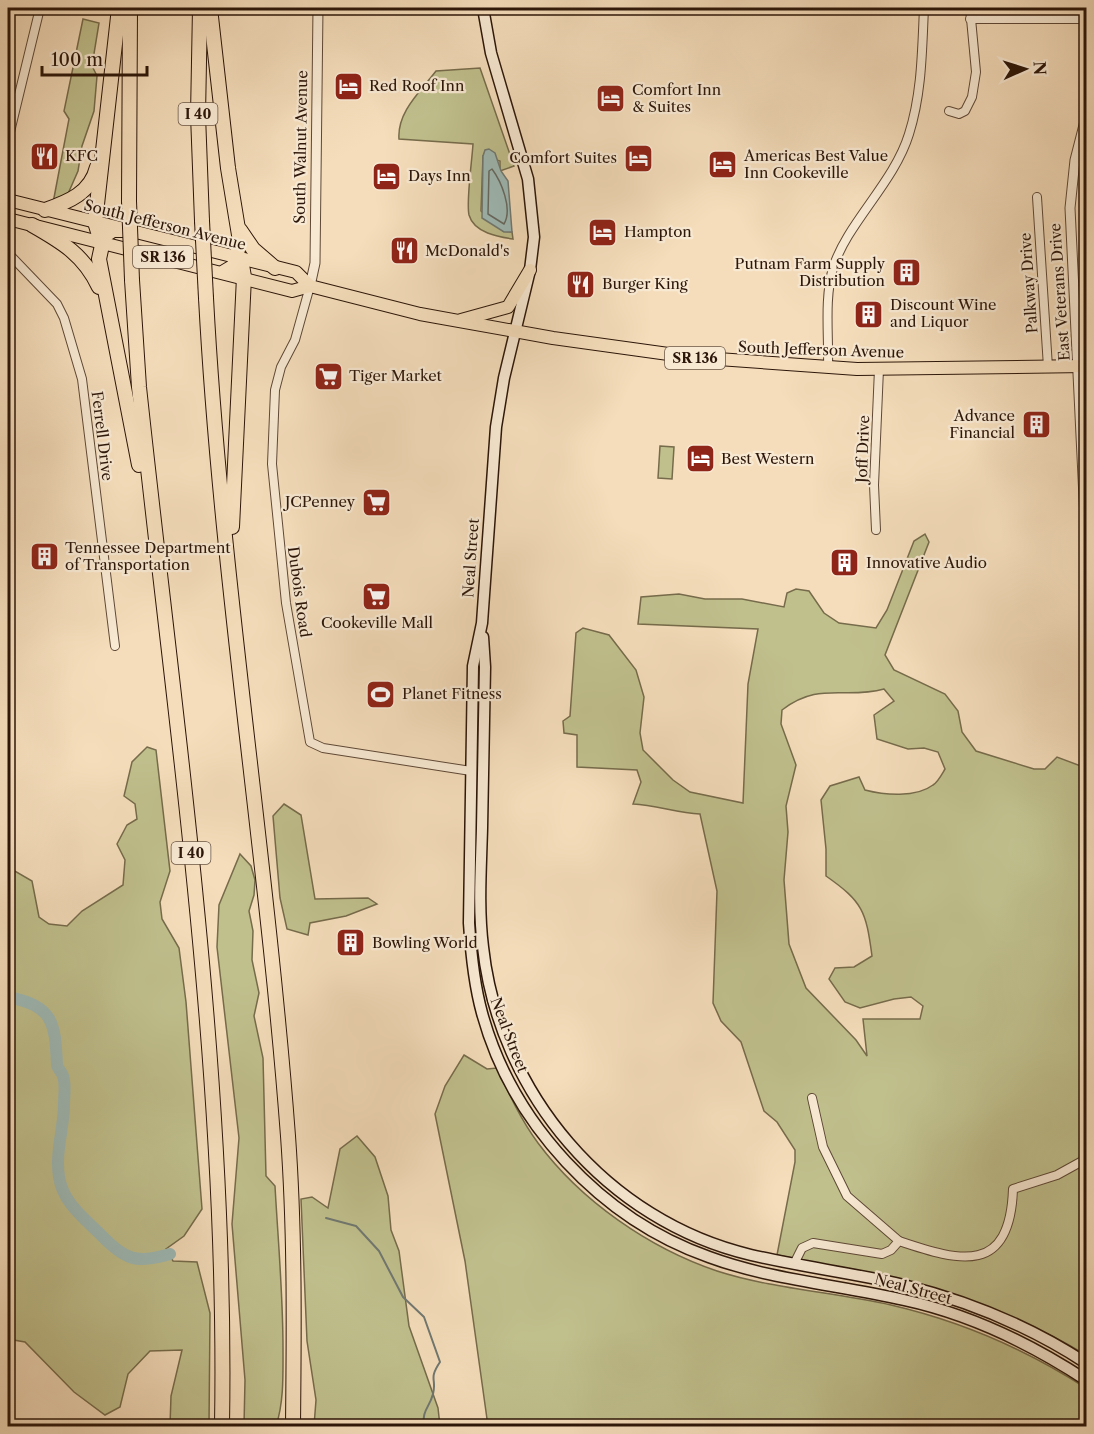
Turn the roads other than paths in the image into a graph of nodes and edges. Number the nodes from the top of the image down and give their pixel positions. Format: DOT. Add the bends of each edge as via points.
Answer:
graph roads {
  1 [pos="40,8"];
  2 [pos="119,8"];
  3 [pos="130,8"];
  4 [pos="200,8"];
  5 [pos="210,8"];
  6 [pos="318,8"];
  7 [pos="483,8"];
  8 [pos="924,8"];
  9 [pos="970,8"];
  10 [pos="1077,8"];
  11 [pos="970,18"];
  12 [pos="1077,19"];
  13 [pos="1086,19"];
  14 [pos="949,111"];
  15 [pos="1086,117"];
  16 [pos="8,140"];
  17 [pos="102,142"];
  18 [pos="1037,197"];
  19 [pos="8,200"];
  20 [pos="45,210"];
  21 [pos="8,219"];
  22 [pos="94,222"];
  23 [pos="236,224"];
  24 [pos="32,225"];
  25 [pos="124,230"];
  26 [pos="101,242"];
  27 [pos="8,253"];
  28 [pos="237,258"];
  29 [pos="275,268"];
  30 [pos="530,270"];
  31 [pos="224,272"];
  32 [pos="244,277"];
  33 [pos="310,286"];
  34 [pos="110,319"];
  35 [pos="457,321"];
  36 [pos="515,332"];
  37 [pos="1083,366"];
  38 [pos="1048,367"];
  39 [pos="828,368"];
  40 [pos="879,369"];
  41 [pos="876,530"];
  42 [pos="1086,539"];
  43 [pos="159,571"];
  44 [pos="232,589"];
  45 [pos="482,623"];
  46 [pos="115,646"];
  47 [pos="471,771"];
  48 [pos="812,1098"];
  49 [pos="1086,1159"];
  50 [pos="899,1241"];
  51 [pos="794,1264"];
  52 [pos="1086,1363"];
  53 [pos="1086,1380"];
  54 [pos="222,1426"];
  55 [pos="293,1426"];
  1 -- 16 [label="street"];
  2 -- 17 [label="highway"];
  3 -- 43 [label="highway, I 40, bridge" via="132,280"];
  4 -- 44 [label="highway, I 40, bridge" via="198,115 212,416"];
  5 -- 23 [label="highway"];
  6 -- 33 [label="street, South Walnut Avenue" via="315,263"];
  7 -- 30 [label="main road, Neal Street" via="490,49 528,179 534,237"];
  8 -- 39 [label="street" via="918,95 909,135 881,188 842,247 833,269"];
  9 -- 11 [label="street"];
  10 -- 12 [label="street"];
  11 -- 12 [label="street"];
  11 -- 14 [label="street" via="976,72 972,97 965,111"];
  12 -- 13 [label="street"];
  15 -- 37 [label="street, East Veterans Drive" via="1075,160 1070,208"];
  17 -- 20 [label="highway" via="95,175 84,190"];
  17 -- 22 [label="highway"];
  18 -- 38 [label="street, Palkway Drive"];
  19 -- 20 [label="main road, South Jefferson Avenue / SR 136"];
  20 -- 22 [label="main road, South Jefferson Avenue / SR 136"];
  21 -- 24 [label="main road, South Jefferson Avenue / SR 136"];
  22 -- 25 [label="main road, South Jefferson Avenue / SR 136"];
  22 -- 26 [label="highway"];
  23 -- 28 [label="highway" via="240,245"];
  23 -- 29 [label="highway" via="253,249"];
  24 -- 26 [label="main road, South Jefferson Avenue / SR 136"];
  24 -- 34 [label="highway" via="66,244 92,271"];
  25 -- 26 [label="highway" via="106,234"];
  25 -- 28 [label="main road, South Jefferson Avenue / SR 136"];
  26 -- 31 [label="main road, South Jefferson Avenue / SR 136"];
  26 -- 34 [label="highway" via="100,266"];
  27 -- 46 [label="street, Ferrell Drive" via="57,304 74,348 82,379"];
  28 -- 29 [label="main road, South Jefferson Avenue / SR 136"];
  28 -- 31 [label="highway" via="234,267"];
  28 -- 32 [label="highway"];
  29 -- 33 [label="main road, South Jefferson Avenue / SR 136" via="296,273"];
  30 -- 35 [label="main road" via="508,308"];
  30 -- 36 [label="main road, Neal Street"];
  31 -- 32 [label="main road, South Jefferson Avenue / SR 136"];
  32 -- 33 [label="main road, South Jefferson Avenue / SR 136" via="292,291"];
  32 -- 44 [label="highway"];
  33 -- 35 [label="main road, South Jefferson Avenue / SR 136"];
  33 -- 47 [label="street, Dubois Road" via="295,340 275,390 272,453 285,598 310,741 323,748"];
  34 -- 43 [label="highway"];
  35 -- 36 [label="main road, South Jefferson Avenue / SR 136"];
  36 -- 39 [label="main road, South Jefferson Avenue / SR 136" via="690,357"];
  36 -- 45 [label="main road, Neal Street" via="496,427"];
  37 -- 38 [label="main road, South Jefferson Avenue / SR 136"];
  37 -- 42 [label="street, East Veterans Drive"];
  38 -- 40 [label="main road, South Jefferson Avenue / SR 136"];
  39 -- 40 [label="main road, South Jefferson Avenue / SR 136"];
  40 -- 41 [label="street, Joff Drive"];
  43 -- 54 [label="highway, I 40" via="211,1055 223,1285"];
  44 -- 55 [label="highway, I 40" via="271,942 288,1139"];
  45 -- 47 [label="main road, Neal Street" via="473,666"];
  45 -- 51 [label="main road, Neal Street" via="485,667 480,914 488,978 507,1042 527,1085 565,1141 618,1192 669,1224 725,1249"];
  47 -- 53 [label="main road, Neal Street" via="469,923 472,966 482,1014 502,1068 520,1100 546,1139 581,1178 636,1221 694,1252 742,1267 927,1305 1020,1341"];
  48 -- 50 [label="street" via="823,1147 847,1196"];
  49 -- 50 [label="street" via="1057,1175 1013,1189 1008,1230 983,1255 964,1258"];
  50 -- 51 [label="street" via="882,1254 813,1243 802,1248"];
  51 -- 52 [label="main road, Neal Street" via="943,1296 1019,1326"];
}
